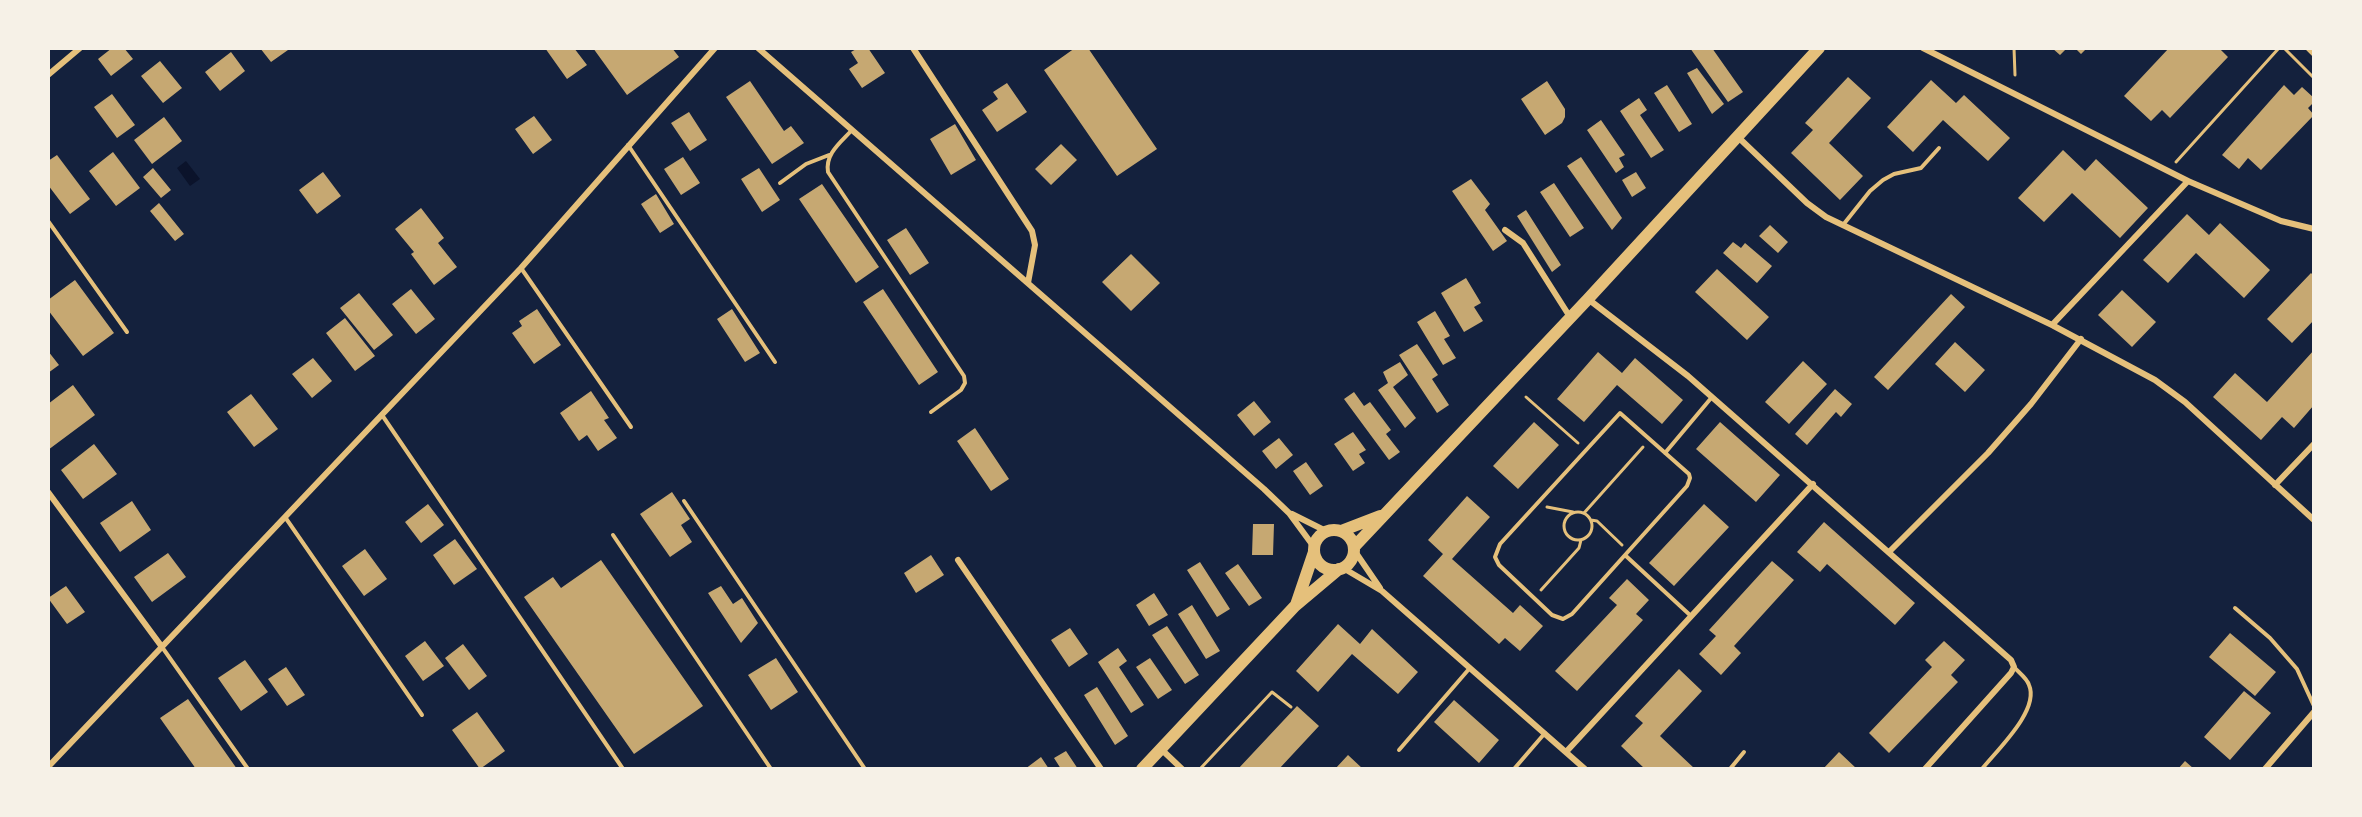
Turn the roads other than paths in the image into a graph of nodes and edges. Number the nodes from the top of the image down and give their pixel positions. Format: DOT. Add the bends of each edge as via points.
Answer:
graph roads {
  1 [pos="80,48"];
  2 [pos="715,48"];
  3 [pos="758,48"];
  4 [pos="913,48"];
  5 [pos="1819,48"];
  6 [pos="1923,48"];
  7 [pos="2307,48"];
  8 [pos="2314,55"];
  9 [pos="48,75"];
  10 [pos="852,130"];
  11 [pos="1737,136"];
  12 [pos="628,145"];
  13 [pos="1939,148"];
  14 [pos="830,155"];
  15 [pos="2188,181"];
  16 [pos="780,183"];
  17 [pos="48,221"];
  18 [pos="1843,225"];
  19 [pos="2314,229"];
  20 [pos="1505,230"];
  21 [pos="521,268"];
  22 [pos="1028,283"];
  23 [pos="1587,299"];
  24 [pos="1570,317"];
  25 [pos="2052,325"];
  26 [pos="126,332"];
  27 [pos="2081,339"];
  28 [pos="775,362"];
  29 [pos="1712,397"];
  30 [pos="931,412"];
  31 [pos="382,415"];
  32 [pos="631,427"];
  33 [pos="2314,444"];
  34 [pos="1665,453"];
  35 [pos="1813,484"];
  36 [pos="2275,485"];
  37 [pos="48,492"];
  38 [pos="684,501"];
  39 [pos="1289,513"];
  40 [pos="1384,514"];
  41 [pos="285,517"];
  42 [pos="2314,520"];
  43 [pos="1326,531"];
  44 [pos="1341,531"];
  45 [pos="613,535"];
  46 [pos="1354,548"];
  47 [pos="1314,549"];
  48 [pos="1889,552"];
  49 [pos="1626,556"];
  50 [pos="958,560"];
  51 [pos="1341,568"];
  52 [pos="1382,591"];
  53 [pos="1295,606"];
  54 [pos="2235,608"];
  55 [pos="1691,616"];
  56 [pos="162,647"];
  57 [pos="2014,667"];
  58 [pos="1470,668"];
  59 [pos="2314,706"];
  60 [pos="2314,712"];
  61 [pos="422,715"];
  62 [pos="1545,733"];
  63 [pos="1161,749"];
  64 [pos="1399,750"];
  65 [pos="1566,752"];
  66 [pos="1744,753"];
  67 [pos="48,767"];
  68 [pos="248,769"];
  69 [pos="623,769"];
  70 [pos="771,769"];
  71 [pos="865,769"];
  72 [pos="1101,769"];
  73 [pos="1142,769"];
  74 [pos="1182,769"];
  75 [pos="1514,769"];
  76 [pos="1586,769"];
  77 [pos="1730,769"];
  78 [pos="1925,769"];
  79 [pos="1982,769"];
  80 [pos="2265,769"];
  1 -- 9 [label="street"];
  2 -- 12 [label="street"];
  3 -- 10 [label="street"];
  4 -- 22 [label="street" via="1032,231 1035,245"];
  5 -- 11 [label="main road"];
  6 -- 15 [label="street"];
  7 -- 8 [label="lane"];
  10 -- 14 [label="lane"];
  10 -- 22 [label="street"];
  11 -- 18 [label="street" via="1807,203"];
  11 -- 23 [label="main road"];
  12 -- 21 [label="street"];
  12 -- 28 [label="lane"];
  13 -- 18 [label="lane" via="1921,168 1883,180"];
  14 -- 16 [label="lane" via="806,164"];
  14 -- 30 [label="lane" via="828,172 964,376 961,390"];
  15 -- 19 [label="street" via="2281,221"];
  15 -- 25 [label="street"];
  17 -- 26 [label="lane"];
  18 -- 25 [label="street"];
  20 -- 24 [label="street" via="1523,243"];
  21 -- 31 [label="street"];
  21 -- 32 [label="lane"];
  22 -- 39 [label="street"];
  23 -- 24 [label="main road"];
  23 -- 29 [label="street"];
  24 -- 40 [label="main road"];
  25 -- 27 [label="street"];
  27 -- 36 [label="street" via="2156,380"];
  27 -- 48 [label="street" via="1988,453"];
  29 -- 34 [label="lane"];
  29 -- 35 [label="street"];
  31 -- 41 [label="street"];
  31 -- 69 [label="lane"];
  33 -- 36 [label="street"];
  34 -- 49 [label="lane" via="1689,474 1687,486"];
  34 -- 49 [label="lane" via="1620,413 1500,544 1496,557 1499,565 1552,615 1563,619"];
  35 -- 48 [label="street"];
  35 -- 55 [label="street"];
  36 -- 42 [label="street"];
  37 -- 56 [label="street"];
  38 -- 71 [label="lane"];
  39 -- 43 [label="street"];
  39 -- 47 [label="street"];
  40 -- 44 [label="main road"];
  40 -- 46 [label="main road"];
  41 -- 56 [label="street"];
  41 -- 61 [label="lane"];
  43 -- 44 [label="main road"];
  43 -- 47 [label="main road"];
  44 -- 46 [label="main road" via="1351,539"];
  45 -- 70 [label="lane"];
  46 -- 51 [label="main road" via="1350,562"];
  46 -- 52 [label="street"];
  47 -- 51 [label="main road" via="1321,565 1332,570"];
  47 -- 53 [label="main road"];
  48 -- 57 [label="street" via="2011,660"];
  49 -- 55 [label="lane"];
  50 -- 72 [label="street"];
  51 -- 52 [label="street"];
  51 -- 53 [label="main road"];
  52 -- 58 [label="street"];
  53 -- 63 [label="main road"];
  54 -- 59 [label="lane" via="2270,638 2297,669"];
  55 -- 65 [label="street"];
  56 -- 67 [label="street"];
  56 -- 68 [label="lane"];
  57 -- 78 [label="street"];
  57 -- 79 [label="lane" via="2029,684 2029,709"];
  58 -- 62 [label="street"];
  58 -- 64 [label="lane"];
  60 -- 80 [label="street"];
  62 -- 65 [label="street"];
  62 -- 75 [label="lane"];
  63 -- 73 [label="main road"];
  63 -- 74 [label="street"];
  65 -- 76 [label="street"];
  66 -- 77 [label="lane"];
}
